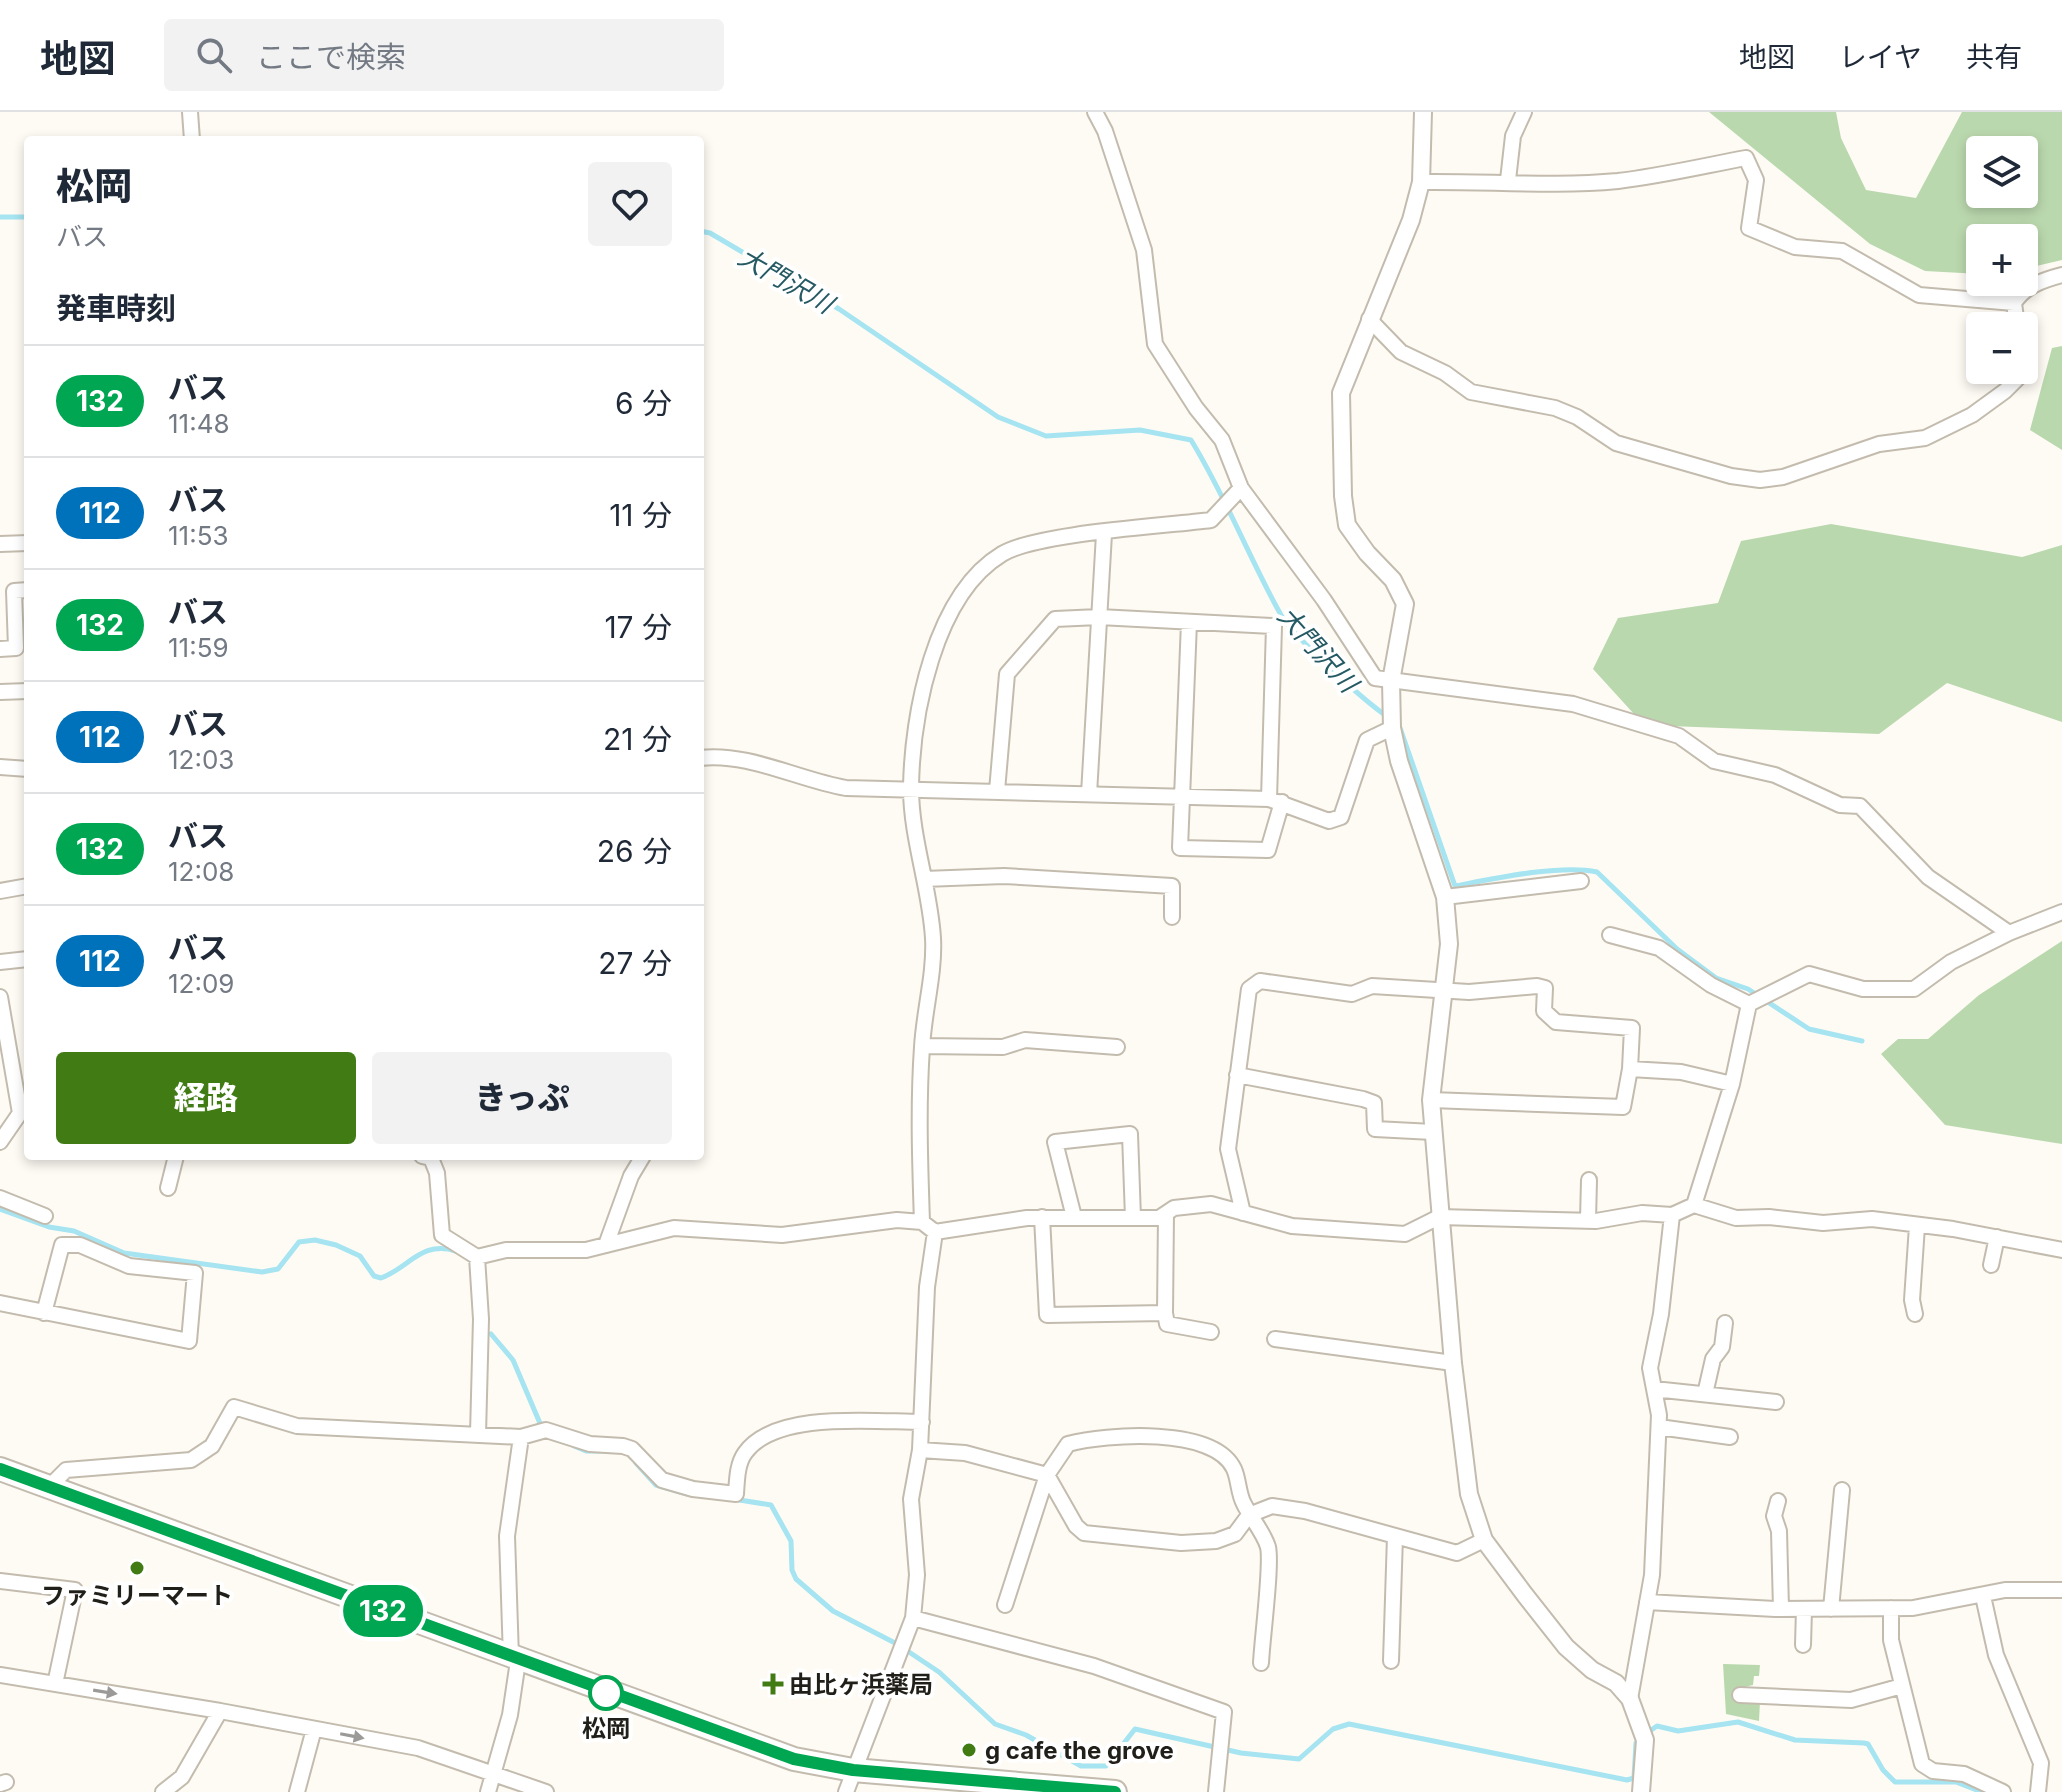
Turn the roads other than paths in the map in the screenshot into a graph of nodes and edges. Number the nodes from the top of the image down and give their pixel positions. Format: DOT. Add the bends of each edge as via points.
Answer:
graph roads {
  1 [pos="190,112"];
  2 [pos="1095,112"];
  3 [pos="1423,112"];
  4 [pos="1524,112"];
  5 [pos="192,136"];
  6 [pos="1508,180"];
  7 [pos="1421,182"];
  8 [pos="2062,275"];
  9 [pos="2014,303"];
  10 [pos="2015,312"];
  11 [pos="1369,319"];
  12 [pos="2012,384"];
  13 [pos="1241,488"];
  14 [pos="1104,534"];
  15 [pos="24,543"];
  16 [pos="0,544"];
  17 [pos="24,590"];
  18 [pos="1099,617"];
  19 [pos="1189,622"];
  20 [pos="0,649"];
  21 [pos="1391,681"];
  22 [pos="24,691"];
  23 [pos="0,692"];
  24 [pos="1392,728"];
  25 [pos="704,758"];
  26 [pos="0,767"];
  27 [pos="24,769"];
  28 [pos="911,789"];
  29 [pos="997,791"];
  30 [pos="1089,794"];
  31 [pos="1180,796"];
  32 [pos="1275,800"];
  33 [pos="924,879"];
  34 [pos="1581,881"];
  35 [pos="24,887"];
  36 [pos="0,891"];
  37 [pos="1445,897"];
  38 [pos="2062,912"];
  39 [pos="1172,917"];
  40 [pos="2009,933"];
  41 [pos="1610,935"];
  42 [pos="24,959"];
  43 [pos="0,962"];
  44 [pos="1443,990"];
  45 [pos="0,997"];
  46 [pos="1749,1004"];
  47 [pos="922,1046"];
  48 [pos="1117,1047"];
  49 [pos="1630,1069"];
  50 [pos="1237,1075"];
  51 [pos="1732,1084"];
  52 [pos="1431,1100"];
  53 [pos="24,1112"];
  54 [pos="1433,1132"];
  55 [pos="0,1142"];
  56 [pos="175,1160"];
  57 [pos="432,1160"];
  58 [pos="641,1160"];
  59 [pos="1589,1180"];
  60 [pos="168,1188"];
  61 [pos="0,1198"];
  62 [pos="1694,1205"];
  63 [pos="1243,1213"];
  64 [pos="1166,1214"];
  65 [pos="1672,1215"];
  66 [pos="45,1216"];
  67 [pos="1042,1217"];
  68 [pos="1074,1217"];
  69 [pos="1439,1217"];
  70 [pos="1133,1218"];
  71 [pos="1588,1220"];
  72 [pos="922,1222"];
  73 [pos="1917,1226"];
  74 [pos="935,1232"];
  75 [pos="1997,1237"];
  76 [pos="606,1245"];
  77 [pos="2062,1250"];
  78 [pos="477,1257"];
  79 [pos="1991,1265"];
  80 [pos="0,1303"];
  81 [pos="44,1313"];
  82 [pos="1165,1313"];
  83 [pos="1915,1314"];
  84 [pos="1725,1323"];
  85 [pos="1211,1332"];
  86 [pos="1275,1339"];
  87 [pos="1453,1363"];
  88 [pos="1654,1389"];
  89 [pos="1705,1394"];
  90 [pos="1776,1402"];
  91 [pos="922,1422"];
  92 [pos="1659,1427"];
  93 [pos="478,1434"];
  94 [pos="521,1437"];
  95 [pos="1730,1437"];
  96 [pos="920,1450"];
  97 [pos="0,1469"];
  98 [pos="1047,1475"];
  99 [pos="49,1487"];
  100 [pos="1842,1490"];
  101 [pos="1778,1501"];
  102 [pos="1249,1515"];
  103 [pos="1395,1536"];
  104 [pos="1484,1540"];
  105 [pos="0,1581"];
  106 [pos="2062,1590"];
  107 [pos="1983,1596"];
  108 [pos="1647,1602"];
  109 [pos="1005,1605"];
  110 [pos="1891,1608"];
  111 [pos="1781,1609"];
  112 [pos="1804,1609"];
  113 [pos="1831,1609"];
  114 [pos="913,1618"];
  115 [pos="1803,1645"];
  116 [pos="514,1659"];
  117 [pos="1391,1661"];
  118 [pos="1261,1663"];
  119 [pos="0,1675"];
  120 [pos="55,1684"];
  121 [pos="1902,1686"];
  122 [pos="1740,1695"];
  123 [pos="1630,1699"];
  124 [pos="220,1711"];
  125 [pos="314,1729"];
  126 [pos="494,1772"];
  127 [pos="849,1781"];
  128 [pos="163,1792"];
  129 [pos="297,1792"];
  130 [pos="488,1792"];
  131 [pos="546,1792"];
  132 [pos="1115,1792"];
  133 [pos="1216,1792"];
  134 [pos="1641,1792"];
  135 [pos="2003,1792"];
  136 [pos="2038,1792"];
  1 -- 5 [label="street"];
  2 -- 13 [label="street" via="1144,250 1155,344 1222,440"];
  3 -- 7 [label="street"];
  4 -- 6 [label="street" via="1513,136"];
  6 -- 7 [label="street"];
  6 -- 9 [label="street" via="1620,181 1746,158 1756,180 1749,228 1795,247 1842,251 1919,295"];
  7 -- 11 [label="street" via="1400,250"];
  8 -- 9 [label="street" via="2043,280"];
  9 -- 10 [label="street"];
  11 -- 12 [label="street" via="1401,352 1471,392 1555,408 1616,443 1760,480 1879,444 1925,438 1972,415"];
  11 -- 21 [label="street" via="1341,393 1343,496 1347,525 1393,580 1405,604"];
  13 -- 14 [label="street" via="1211,520"];
  13 -- 21 [label="street" via="1375,678"];
  14 -- 18 [label="street"];
  14 -- 28 [label="street" via="1037,542 1004,553 966,589 926,671"];
  15 -- 16 [label="street"];
  17 -- 20 [label="street" via="14,591 16,648"];
  18 -- 19 [label="street"];
  18 -- 29 [label="street" via="1055,619 1007,674"];
  18 -- 30 [label="street"];
  19 -- 31 [label="street"];
  19 -- 32 [label="street" via="1274,626"];
  21 -- 24 [label="street"];
  21 -- 40 [label="street" via="1573,704 1679,736 1714,761 1775,775 1840,805 1860,806 1928,877"];
  22 -- 23 [label="street"];
  24 -- 32 [label="street" via="1367,740 1341,817 1329,821"];
  24 -- 37 [label="street"];
  25 -- 28 [label="street" via="724,755 846,788"];
  26 -- 27 [label="street"];
  28 -- 29 [label="street"];
  28 -- 33 [label="street"];
  29 -- 30 [label="street"];
  30 -- 31 [label="street"];
  31 -- 32 [label="street"];
  31 -- 32 [label="street" via="1180,848 1268,850"];
  33 -- 39 [label="street" via="1004,876 1172,886"];
  33 -- 47 [label="street" via="933,940"];
  34 -- 37 [label="street"];
  35 -- 36 [label="street"];
  37 -- 44 [label="street" via="1449,944"];
  38 -- 40 [label="street"];
  40 -- 46 [label="street" via="1951,962 1914,989 1863,989 1809,974"];
  41 -- 46 [label="street" via="1659,948"];
  42 -- 43 [label="street"];
  44 -- 49 [label="street" via="1545,988 1544,1011 1556,1022 1632,1028"];
  44 -- 50 [label="street" via="1372,986 1352,994 1260,981 1249,989"];
  44 -- 52 [label="street"];
  45 -- 53 [label="street"];
  46 -- 51 [label="street"];
  47 -- 48 [label="street" via="1003,1047 1025,1040"];
  47 -- 72 [label="street"];
  49 -- 51 [label="street" via="1681,1072"];
  49 -- 52 [label="street" via="1623,1107"];
  50 -- 54 [label="street" via="1374,1103 1375,1129"];
  50 -- 63 [label="street" via="1228,1149"];
  51 -- 62 [label="street"];
  52 -- 54 [label="street"];
  53 -- 55 [label="street"];
  54 -- 69 [label="street"];
  56 -- 60 [label="street"];
  57 -- 78 [label="street" via="442,1235"];
  58 -- 76 [label="street"];
  59 -- 71 [label="street"];
  61 -- 66 [label="street"];
  62 -- 65 [label="street"];
  62 -- 73 [label="street" via="1736,1218 1823,1223 1872,1219"];
  63 -- 64 [label="street" via="1211,1204 1174,1208"];
  63 -- 69 [label="street" via="1292,1226 1405,1234"];
  64 -- 70 [label="street"];
  64 -- 82 [label="street"];
  65 -- 71 [label="street"];
  65 -- 88 [label="street" via="1650,1368"];
  67 -- 68 [label="street"];
  67 -- 74 [label="street"];
  67 -- 82 [label="street" via="1047,1315"];
  68 -- 70 [label="street"];
  68 -- 70 [label="street" via="1055,1142 1130,1134"];
  69 -- 71 [label="street"];
  69 -- 87 [label="street"];
  72 -- 74 [label="street"];
  72 -- 76 [label="street" via="897,1220 782,1235 674,1228"];
  73 -- 75 [label="street"];
  73 -- 83 [label="street"];
  74 -- 91 [label="street" via="927,1287"];
  75 -- 77 [label="street"];
  75 -- 79 [label="street"];
  76 -- 78 [label="street" via="506,1250"];
  78 -- 93 [label="street"];
  80 -- 81 [label="street"];
  81 -- 81 [label="street" via="189,1341 195,1273 129,1266 80,1245 62,1245"];
  82 -- 85 [label="street" via="1167,1324"];
  84 -- 89 [label="street"];
  86 -- 87 [label="street"];
  87 -- 104 [label="street" via="1469,1494"];
  88 -- 89 [label="street"];
  88 -- 92 [label="street"];
  89 -- 90 [label="street"];
  91 -- 94 [label="street" via="809,1422 764,1437 744,1454 736,1494 673,1485 632,1449 543,1431"];
  91 -- 96 [label="street"];
  92 -- 95 [label="street"];
  92 -- 108 [label="street"];
  93 -- 94 [label="street"];
  93 -- 99 [label="street" via="297,1426 234,1407 212,1446 191,1460 66,1470"];
  94 -- 116 [label="street" via="507,1536"];
  96 -- 98 [label="street" via="965,1453"];
  96 -- 114 [label="street" via="911,1499 917,1575"];
  97 -- 99 [label="highway"];
  98 -- 102 [label="street" via="1084,1533 1181,1543 1216,1541 1235,1534"];
  98 -- 102 [label="street" via="1068,1444 1084,1440 1131,1435 1195,1442 1234,1468"];
  98 -- 109 [label="street"];
  99 -- 116 [label="highway"];
  100 -- 113 [label="street"];
  101 -- 111 [label="street" via="1774,1516"];
  102 -- 103 [label="street" via="1272,1506"];
  102 -- 118 [label="street" via="1268,1547"];
  103 -- 104 [label="street" via="1457,1553"];
  103 -- 117 [label="street"];
  104 -- 123 [label="street" via="1566,1647"];
  105 -- 120 [label="street" via="75,1590"];
  106 -- 107 [label="street"];
  107 -- 110 [label="street"];
  107 -- 136 [label="street" via="1996,1655 2041,1763"];
  108 -- 111 [label="street"];
  108 -- 123 [label="street"];
  110 -- 113 [label="street"];
  110 -- 121 [label="street" via="1891,1640"];
  111 -- 112 [label="street"];
  112 -- 113 [label="street"];
  112 -- 115 [label="street"];
  114 -- 127 [label="street"];
  114 -- 133 [label="street" via="1094,1666 1224,1712"];
  116 -- 126 [label="street" via="510,1715"];
  116 -- 127 [label="highway"];
  119 -- 120 [label="street"];
  120 -- 124 [label="street, one-way"];
  121 -- 122 [label="street" via="1851,1700"];
  121 -- 135 [label="street" via="1926,1769 1964,1774"];
  123 -- 134 [label="street" via="1645,1740"];
  124 -- 125 [label="street"];
  124 -- 128 [label="street" via="182,1777"];
  125 -- 126 [label="street, one-way" via="418,1748"];
  125 -- 129 [label="street"];
  126 -- 130 [label="street"];
  126 -- 131 [label="street"];
  127 -- 132 [label="highway"];
}
